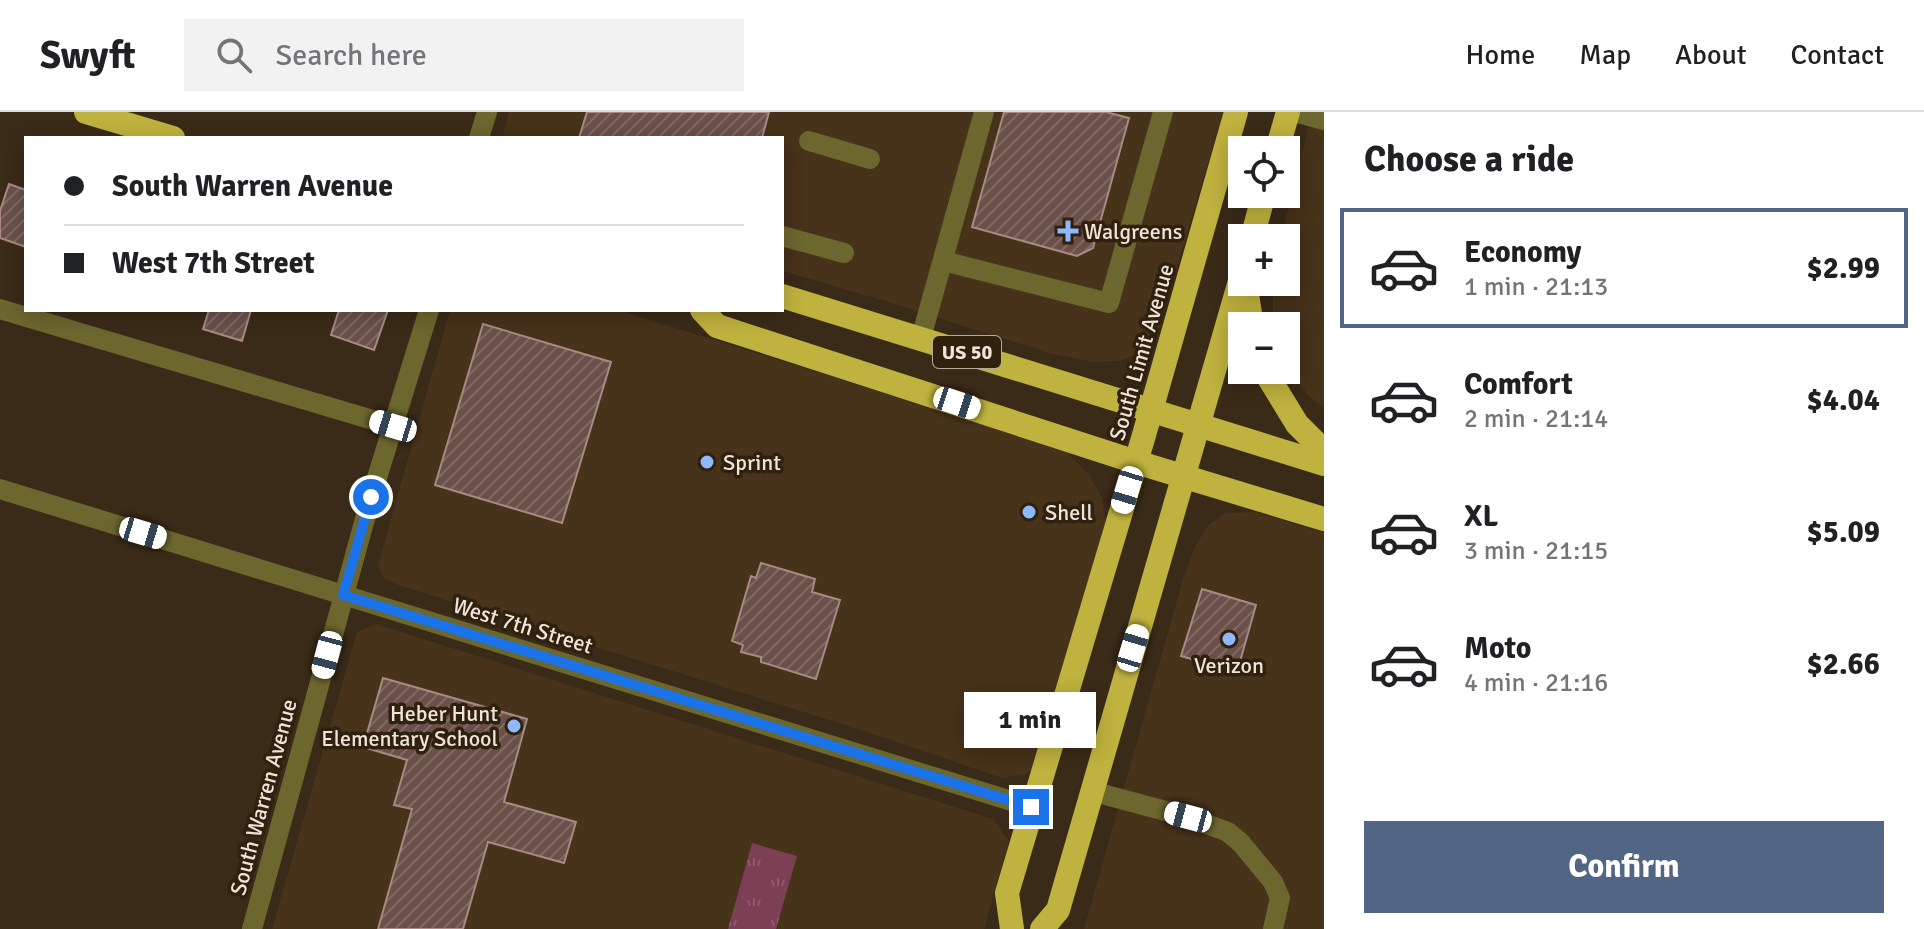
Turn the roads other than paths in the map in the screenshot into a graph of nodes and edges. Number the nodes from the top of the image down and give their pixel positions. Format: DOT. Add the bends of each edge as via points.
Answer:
graph roads {
  1 [pos="86,112"];
  2 [pos="487,112"];
  3 [pos="984,112"];
  4 [pos="1236,112"];
  5 [pos="1288,112"];
  6 [pos="1295,112"];
  7 [pos="1156,114"];
  8 [pos="1324,120"];
  9 [pos="166,136"];
  10 [pos="480,136"];
  11 [pos="1281,136"];
  12 [pos="809,141"];
  13 [pos="870,159"];
  14 [pos="784,237"];
  15 [pos="844,253"];
  16 [pos="943,261"];
  17 [pos="1236,296"];
  18 [pos="784,297"];
  19 [pos="0,309"];
  20 [pos="428,312"];
  21 [pos="704,312"];
  22 [pos="921,338"];
  23 [pos="1273,384"];
  24 [pos="1151,412"];
  25 [pos="393,426"];
  26 [pos="1199,426"];
  27 [pos="1324,451"];
  28 [pos="1136,462"];
  29 [pos="1324,464"];
  30 [pos="1185,477"];
  31 [pos="0,489"];
  32 [pos="1324,519"];
  33 [pos="343,595"];
  34 [pos="1091,791"];
  35 [pos="1031,807"];
  36 [pos="252,929"];
  37 [pos="1012,929"];
  38 [pos="1042,929"];
  39 [pos="1273,929"];
  1 -- 9 [label="highway"];
  2 -- 10 [label="street"];
  3 -- 16 [label="street"];
  4 -- 24 [label="highway, South Limit Avenue"];
  5 -- 11 [label="highway"];
  6 -- 8 [label="street"];
  7 -- 16 [label="street" via="1109,303"];
  12 -- 13 [label="street"];
  14 -- 15 [label="street"];
  16 -- 22 [label="street"];
  17 -- 26 [label="highway"];
  18 -- 22 [label="highway, US 50"];
  19 -- 25 [label="street"];
  20 -- 25 [label="street, South Warren Avenue"];
  21 -- 28 [label="highway, US 50" via="717,326"];
  22 -- 24 [label="highway, US 50"];
  23 -- 27 [label="highway" via="1297,424"];
  24 -- 26 [label="highway, US 50"];
  24 -- 28 [label="highway, South Limit Avenue"];
  25 -- 33 [label="street, South Warren Avenue"];
  26 -- 29 [label="highway, US 50"];
  26 -- 30 [label="highway"];
  28 -- 30 [label="highway, US 50"];
  28 -- 35 [label="highway, South Limit Avenue"];
  30 -- 32 [label="highway, US 50"];
  30 -- 34 [label="highway"];
  31 -- 33 [label="street, West 7th Street"];
  33 -- 35 [label="street, West 7th Street"];
  33 -- 36 [label="street, South Warren Avenue"];
  34 -- 38 [label="highway" via="1058,910"];
  34 -- 39 [label="street" via="1228,832 1273,882 1280,898"];
  35 -- 37 [label="highway, South Limit Avenue" via="1007,893"];
}
